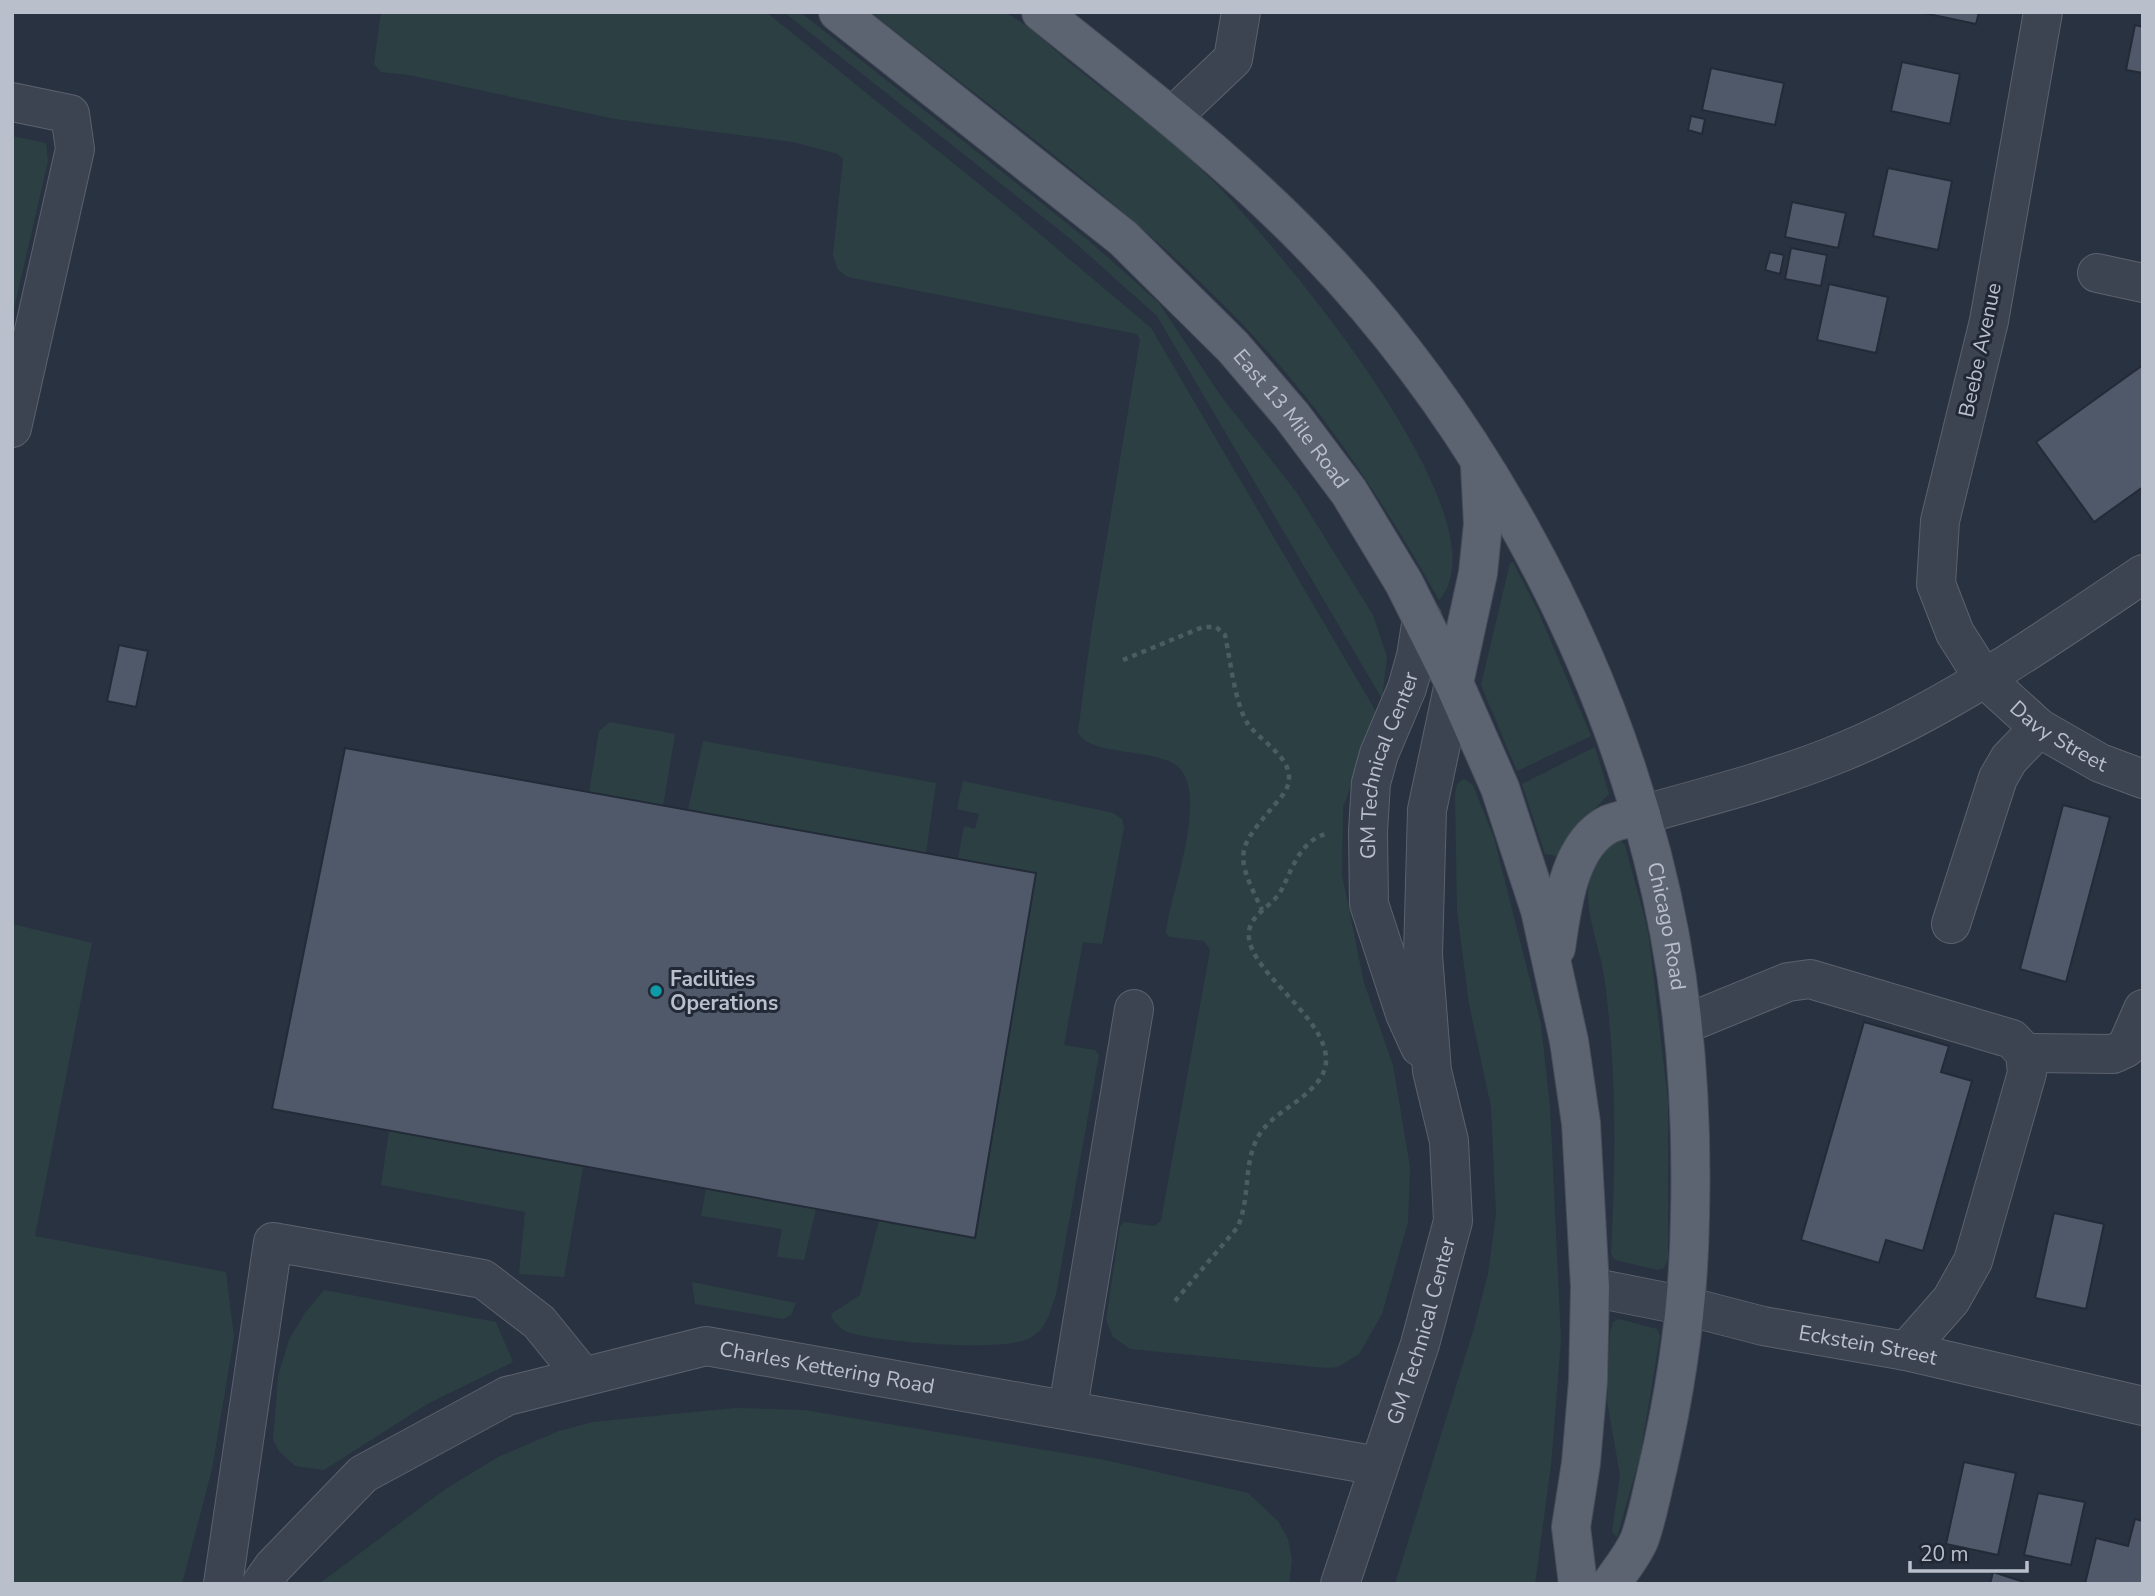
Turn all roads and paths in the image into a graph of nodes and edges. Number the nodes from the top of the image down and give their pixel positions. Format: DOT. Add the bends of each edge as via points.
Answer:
graph roads {
  1 [pos="838,12"];
  2 [pos="1041,12"];
  3 [pos="1241,12"];
  4 [pos="2043,12"];
  5 [pos="12,102"];
  6 [pos="1172,117"];
  7 [pos="2097,273"];
  8 [pos="2143,283"];
  9 [pos="12,428"];
  10 [pos="1479,460"];
  11 [pos="2143,574"];
  12 [pos="1422,618"];
  13 [pos="1123,660"];
  14 [pos="1983,677"];
  15 [pos="1454,683"];
  16 [pos="2039,727"];
  17 [pos="2143,779"];
  18 [pos="1641,815"];
  19 [pos="1368,831"];
  20 [pos="1262,910"];
  21 [pos="1951,924"];
  22 [pos="1553,964"];
  23 [pos="1134,1009"];
  24 [pos="2143,1009"];
  25 [pos="1683,1025"];
  26 [pos="2025,1053"];
  27 [pos="1432,1071"];
  28 [pos="1590,1287"];
  29 [pos="1175,1301"];
  30 [pos="1686,1306"];
  31 [pos="1906,1350"];
  32 [pos="582,1376"];
  33 [pos="2143,1406"];
  34 [pos="1068,1408"];
  35 [pos="1378,1466"];
  36 [pos="223,1584"];
  37 [pos="261,1584"];
  38 [pos="1340,1584"];
  39 [pos="1578,1584"];
  40 [pos="1611,1584"];
  1 -- 12 [label="main road, East 13 Mile Road" via="1123,238 1233,346 1349,492"];
  2 -- 6 [label="main road"];
  3 -- 6 [label="street" via="1233,59"];
  4 -- 14 [label="street, Beebe Avenue" via="1989,321 1940,521 1936,584 1955,633"];
  5 -- 9 [label="street" via="70,114 75,149"];
  6 -- 10 [label="main road" via="1276,210 1370,309"];
  7 -- 8 [label="street"];
  10 -- 15 [label="main road" via="1482,524 1478,573"];
  10 -- 18 [label="main road" via="1557,601 1598,692"];
  11 -- 14 [label="street"];
  12 -- 15 [label="main road, East 13 Mile Road"];
  12 -- 19 [label="street, GM Technical Center" via="1407,688 1371,783"];
  13 -- 20 [label="path" via="1203,627 1216,628 1225,635 1245,719 1284,762 1289,777 1286,792 1246,838 1247,880"];
  14 -- 16 [label="street, Davy Street"];
  14 -- 18 [label="street" via="1831,757"];
  15 -- 22 [label="main road, East 13 Mile Road" via="1500,788"];
  15 -- 27 [label="street, GM Technical Center" via="1427,810 1423,955"];
  16 -- 17 [label="street, Davy Street" via="2100,763"];
  16 -- 21 [label="street" via="1998,778"];
  18 -- 22 [label="main road" via="1608,825 1590,840 1564,899"];
  18 -- 25 [label="main road, Chicago Road" via="1665,910"];
  19 -- 20 [label="path" via="1342,830 1308,843 1276,902"];
  19 -- 27 [label="street, GM Technical Center" via="1369,904 1405,1014"];
  20 -- 29 [label="path" via="1249,931 1251,952 1299,1006 1325,1051 1325,1067 1313,1087 1266,1125 1256,1139 1237,1227"];
  22 -- 28 [label="main road" via="1581,1123"];
  23 -- 34 [label="street"];
  24 -- 26 [label="street" via="2126,1048 2113,1054"];
  25 -- 26 [label="street" via="1788,982 1810,979 2011,1039"];
  25 -- 30 [label="main road, Chicago Road" via="1691,1129"];
  26 -- 31 [label="street" via="2027,1073 1973,1261 1951,1300"];
  27 -- 35 [label="street, GM Technical Center" via="1449,1141 1453,1222 1420,1344"];
  28 -- 30 [label="street, Eckstein Street"];
  28 -- 39 [label="main road" via="1588,1381 1570,1527"];
  30 -- 31 [label="street, Eckstein Street" via="1763,1326"];
  30 -- 40 [label="main road, Chicago Road" via="1670,1413 1639,1542"];
  31 -- 33 [label="street, Eckstein Street"];
  32 -- 34 [label="street, Charles Kettering Road" via="706,1346"];
  32 -- 36 [label="street" via="539,1322 483,1279 273,1242"];
  32 -- 37 [label="street, Charles Kettering Road" via="507,1396 363,1474"];
  34 -- 35 [label="street, Charles Kettering Road"];
  35 -- 38 [label="street, GM Technical Center"];
}
